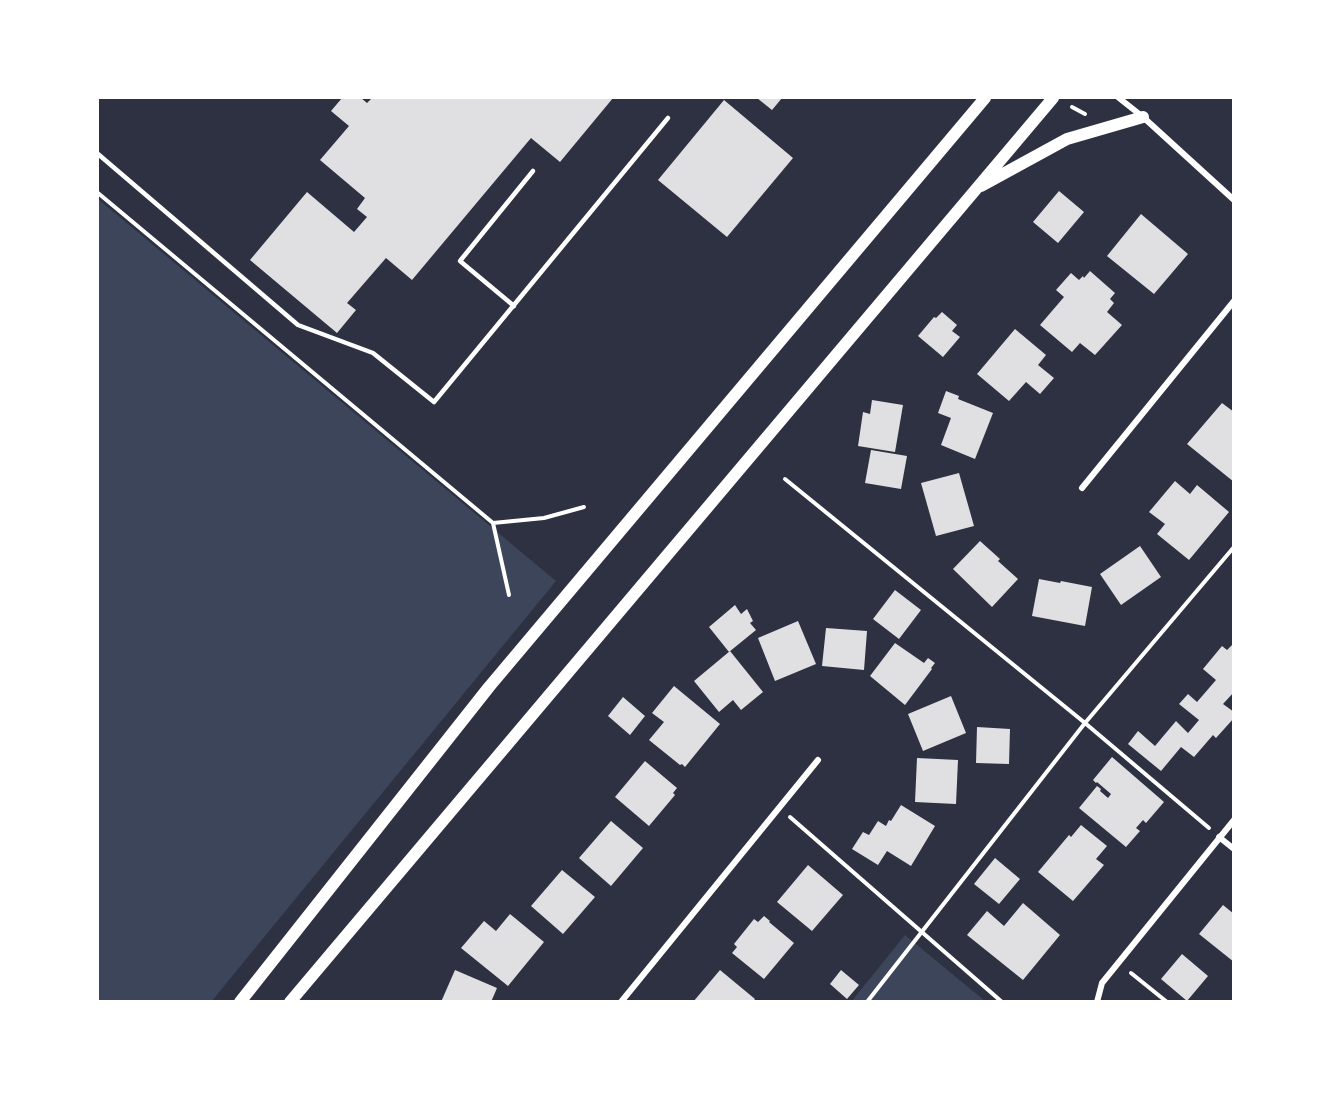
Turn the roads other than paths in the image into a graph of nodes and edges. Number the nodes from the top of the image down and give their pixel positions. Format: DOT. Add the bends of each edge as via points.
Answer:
graph roads {
  1 [pos="985,98"];
  2 [pos="1053,98"];
  3 [pos="1119,98"];
  4 [pos="1143,117"];
  5 [pos="668,118"];
  6 [pos="98,154"];
  7 [pos="533,171"];
  8 [pos="975,190"];
  9 [pos="1233,200"];
  10 [pos="1233,302"];
  11 [pos="514,306"];
  12 [pos="1082,488"];
  13 [pos="818,760"];
  14 [pos="1233,820"];
  15 [pos="1219,837"];
  16 [pos="1233,849"];
  17 [pos="240,1002"];
  18 [pos="290,1002"];
  19 [pos="621,1002"];
  20 [pos="1097,1002"];
  1 -- 17 [label="main road" via="489,687"];
  2 -- 8 [label="main road"];
  3 -- 4 [label="street"];
  4 -- 8 [label="main road" via="1067,139"];
  4 -- 9 [label="street"];
  5 -- 11 [label="lane"];
  6 -- 11 [label="lane" via="298,325 373,353 434,402"];
  7 -- 11 [label="lane" via="460,261"];
  8 -- 18 [label="main road"];
  10 -- 12 [label="street"];
  13 -- 19 [label="street"];
  14 -- 15 [label="street"];
  15 -- 16 [label="street"];
  15 -- 20 [label="street" via="1102,983"];
}
